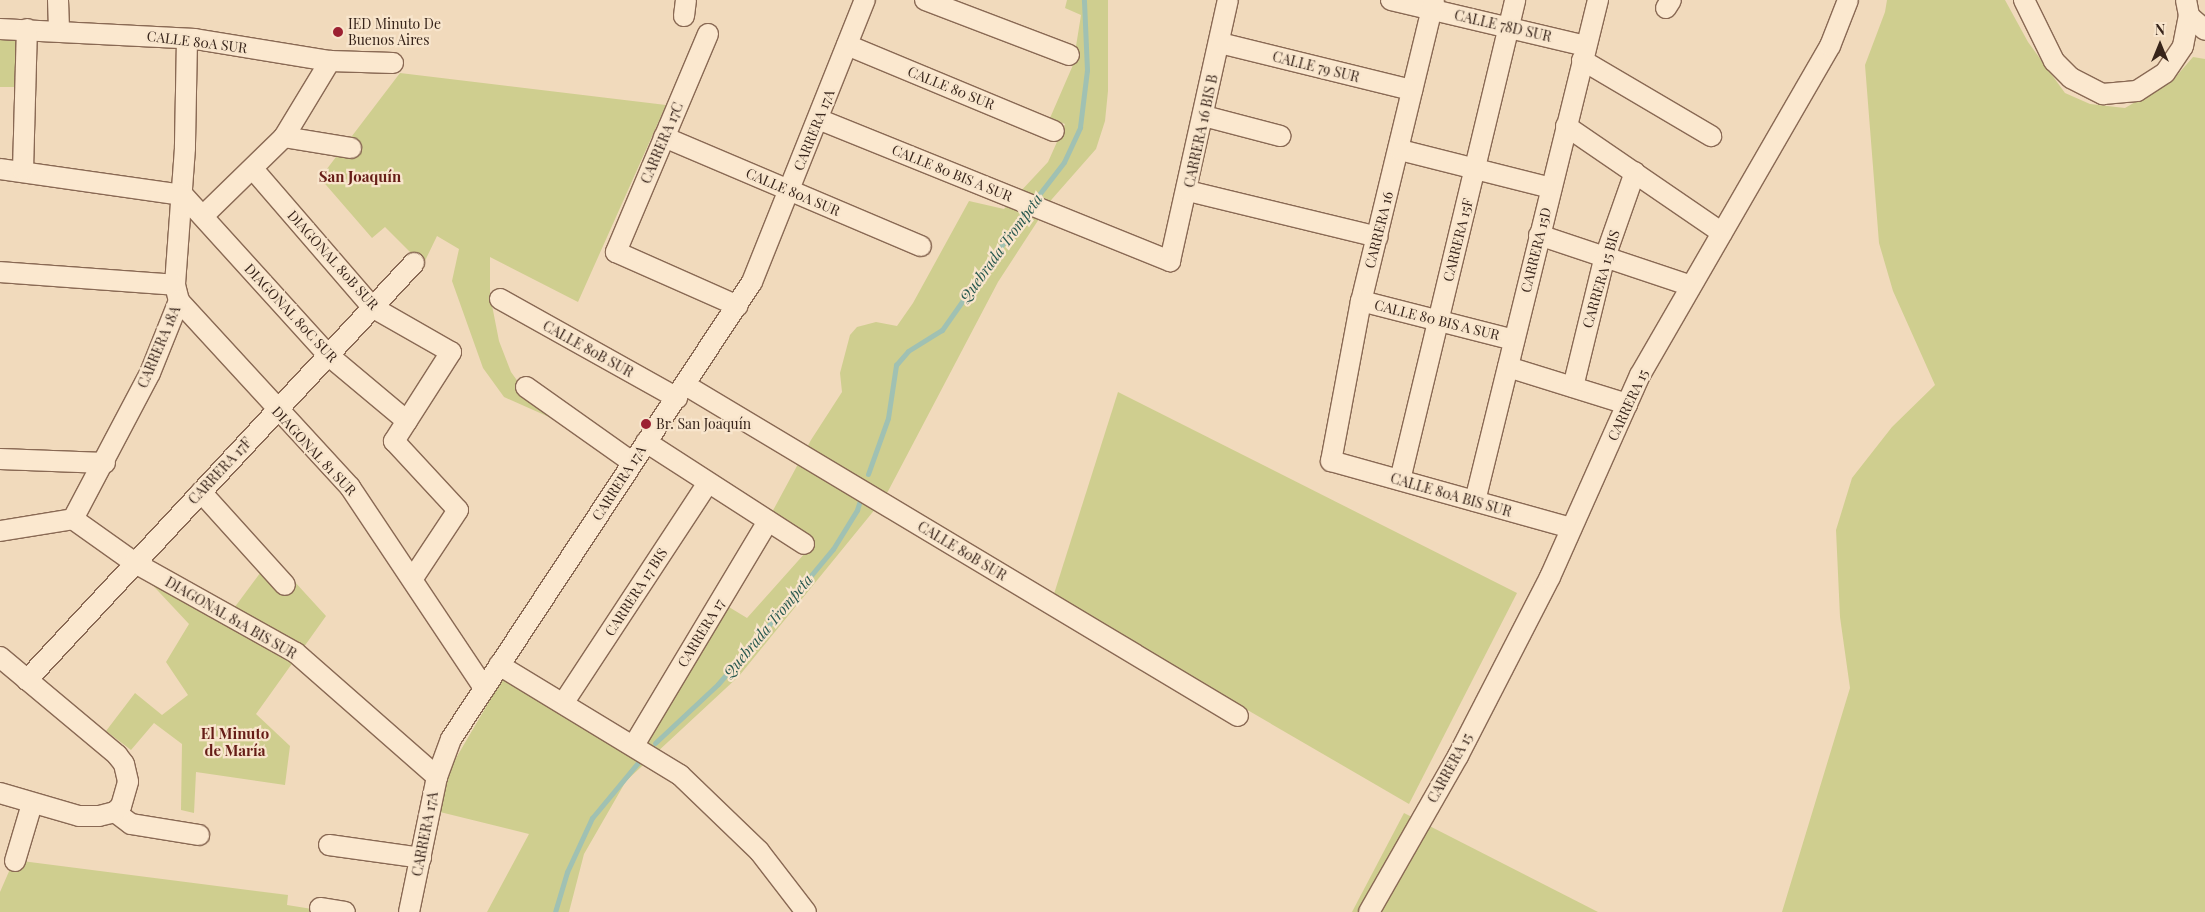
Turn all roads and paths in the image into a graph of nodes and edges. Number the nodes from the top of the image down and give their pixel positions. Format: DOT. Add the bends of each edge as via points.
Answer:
graph roads {
  1 [pos="58,0"];
  2 [pos="865,0"];
  3 [pos="925,0"];
  4 [pos="1228,0"];
  5 [pos="1391,0"];
  6 [pos="1515,0"];
  7 [pos="1598,0"];
  8 [pos="1848,0"];
  9 [pos="2024,0"];
  10 [pos="1433,5"];
  11 [pos="2187,8"];
  12 [pos="27,28"];
  13 [pos="1508,28"];
  14 [pos="0,29"];
  15 [pos="59,30"];
  16 [pos="2205,30"];
  17 [pos="708,34"];
  18 [pos="187,38"];
  19 [pos="1220,43"];
  20 [pos="847,45"];
  21 [pos="1584,53"];
  22 [pos="1069,55"];
  23 [pos="330,61"];
  24 [pos="393,63"];
  25 [pos="1412,90"];
  26 [pos="1204,116"];
  27 [pos="818,119"];
  28 [pos="1566,126"];
  29 [pos="1054,131"];
  30 [pos="1280,136"];
  31 [pos="1711,136"];
  32 [pos="284,137"];
  33 [pos="664,138"];
  34 [pos="351,148"];
  35 [pos="1400,150"];
  36 [pos="0,169"];
  37 [pos="253,169"];
  38 [pos="1476,169"];
  39 [pos="23,170"];
  40 [pos="1635,172"];
  41 [pos="1551,188"];
  42 [pos="790,191"];
  43 [pos="1188,191"];
  44 [pos="183,195"];
  45 [pos="203,216"];
  46 [pos="1722,233"];
  47 [pos="1539,235"];
  48 [pos="1378,237"];
  49 [pos="920,246"];
  50 [pos="1604,260"];
  51 [pos="1170,261"];
  52 [pos="414,263"];
  53 [pos="0,272"];
  54 [pos="1691,286"];
  55 [pos="177,293"];
  56 [pos="500,299"];
  57 [pos="1361,301"];
  58 [pos="738,306"];
  59 [pos="372,308"];
  60 [pos="1438,321"];
  61 [pos="1514,340"];
  62 [pos="328,355"];
  63 [pos="1508,367"];
  64 [pos="526,387"];
  65 [pos="1573,387"];
  66 [pos="682,392"];
  67 [pos="1627,404"];
  68 [pos="277,410"];
  69 [pos="407,421"];
  70 [pos="646,442"];
  71 [pos="0,459"];
  72 [pos="1331,461"];
  73 [pos="632,462"];
  74 [pos="104,463"];
  75 [pos="1400,480"];
  76 [pos="708,483"];
  77 [pos="201,492"];
  78 [pos="1475,501"];
  79 [pos="73,519"];
  80 [pos="768,521"];
  81 [pos="1571,528"];
  82 [pos="0,532"];
  83 [pos="804,544"];
  84 [pos="135,564"];
  85 [pos="413,578"];
  86 [pos="285,585"];
  87 [pos="0,657"];
  88 [pos="499,665"];
  89 [pos="28,680"];
  90 [pos="484,688"];
  91 [pos="564,702"];
  92 [pos="1238,716"];
  93 [pos="634,745"];
  94 [pos="436,777"];
  95 [pos="0,793"];
  96 [pos="32,804"];
  97 [pos="115,812"];
  98 [pos="199,835"];
  99 [pos="329,845"];
  100 [pos="421,858"];
  101 [pos="15,861"];
  102 [pos="320,908"];
  103 [pos="345,912"];
  104 [pos="409,912"];
  105 [pos="806,912"];
  106 [pos="1369,912"];
  1 -- 15 [label="street"];
  2 -- 20 [label="street, CARRERA 17A"];
  3 -- 22 [label="street"];
  4 -- 19 [label="street, CARRERA 16 BIS B"];
  5 -- 10 [label="street, CALLE 78D SUR"];
  6 -- 13 [label="street, CARRERA 15F"];
  7 -- 21 [label="street, CARRERA 15D"];
  8 -- 46 [label="street, CARRERA 15" via="1830,46"];
  9 -- 11 [label="street" via="2054,61 2071,78 2103,94 2126,94 2157,81 2173,64 2183,46"];
  10 -- 13 [label="street, CALLE 78D SUR"];
  10 -- 25 [label="street, CARRERA 16"];
  11 -- 16 [label="street"];
  12 -- 14 [label="street, CALLE 80A SUR"];
  12 -- 15 [label="street, CALLE 80A SUR"];
  12 -- 39 [label="street"];
  13 -- 21 [label="street, CALLE 78D SUR"];
  13 -- 38 [label="street, CARRERA 15F"];
  15 -- 18 [label="street, CALLE 80A SUR"];
  17 -- 33 [label="street, CARRERA 17C"];
  18 -- 23 [label="street, CALLE 80A SUR"];
  18 -- 44 [label="street, CARRERA 18A"];
  19 -- 25 [label="street, CALLE 79 SUR"];
  19 -- 26 [label="street, CARRERA 16 BIS B"];
  20 -- 27 [label="street, CARRERA 17A"];
  20 -- 29 [label="street, CALLE 80 SUR"];
  21 -- 28 [label="street, CARRERA 15D"];
  21 -- 31 [label="street, CALLE 78D SUR"];
  23 -- 24 [label="street, CALLE 80A SUR"];
  23 -- 32 [label="street"];
  25 -- 35 [label="street, CARRERA 16"];
  26 -- 30 [label="street"];
  26 -- 43 [label="street, CARRERA 16 BIS B"];
  27 -- 42 [label="street, CARRERA 17A"];
  27 -- 51 [label="street, CALLE 80 BIS A SUR"];
  28 -- 40 [label="street"];
  28 -- 41 [label="street, CARRERA 15D"];
  32 -- 34 [label="street"];
  32 -- 37 [label="street"];
  33 -- 42 [label="street, CALLE 80A SUR"];
  33 -- 58 [label="street, CARRERA 17C" via="616,252"];
  35 -- 38 [label="street"];
  35 -- 48 [label="street, CARRERA 16"];
  36 -- 39 [label="street"];
  37 -- 45 [label="street"];
  37 -- 59 [label="street, DIAGONAL 80B SUR"];
  38 -- 41 [label="street"];
  38 -- 60 [label="street, CARRERA 15F"];
  39 -- 44 [label="street"];
  40 -- 46 [label="street"];
  40 -- 50 [label="street, CARRERA 15 BIS"];
  41 -- 47 [label="street, CARRERA 15D"];
  42 -- 49 [label="street, CALLE 80A SUR"];
  42 -- 58 [label="street, CARRERA 17A" via="760,267"];
  43 -- 48 [label="street"];
  43 -- 51 [label="street, CARRERA 16 BIS B"];
  44 -- 45 [label="street, DIAGONAL 80C SUR"];
  44 -- 55 [label="street, CARRERA 18A"];
  45 -- 62 [label="street, DIAGONAL 80C SUR"];
  46 -- 54 [label="street, CARRERA 15"];
  47 -- 50 [label="street"];
  47 -- 61 [label="street, CARRERA 15D"];
  48 -- 57 [label="street, CARRERA 16"];
  50 -- 54 [label="street"];
  50 -- 65 [label="street, CARRERA 15 BIS"];
  52 -- 59 [label="street, CARRERA 17F"];
  53 -- 55 [label="street"];
  54 -- 67 [label="street, CARRERA 15"];
  55 -- 68 [label="street, DIAGONAL 81 SUR"];
  55 -- 74 [label="street, CARRERA 18A" via="150,373"];
  56 -- 66 [label="street, CALLE 80B SUR"];
  57 -- 60 [label="street, CALLE 80 BIS A SUR"];
  57 -- 72 [label="street, CARRERA 16"];
  58 -- 66 [label="street, CARRERA 17A"];
  59 -- 62 [label="street, CARRERA 17F"];
  59 -- 69 [label="street, DIAGONAL 80B SUR" via="451,352"];
  60 -- 61 [label="street, CALLE 80 BIS A SUR"];
  60 -- 75 [label="street, CARRERA 15F"];
  61 -- 63 [label="street, CARRERA 15D"];
  62 -- 68 [label="street, CARRERA 17F"];
  62 -- 69 [label="street, DIAGONAL 80C SUR"];
  63 -- 65 [label="street"];
  63 -- 78 [label="street, CARRERA 15D"];
  64 -- 73 [label="street"];
  65 -- 67 [label="street"];
  66 -- 70 [label="street, CARRERA 17A"];
  66 -- 92 [label="street, CALLE 80B SUR"];
  67 -- 81 [label="street, CARRERA 15"];
  68 -- 77 [label="street, CARRERA 17F"];
  68 -- 85 [label="street, DIAGONAL 81 SUR" via="350,487"];
  69 -- 85 [label="street" via="394,441 458,510"];
  70 -- 73 [label="street, CARRERA 17A"];
  70 -- 76 [label="street"];
  71 -- 74 [label="street"];
  72 -- 75 [label="street, CALLE 80A BIS SUR"];
  73 -- 88 [label="street, CARRERA 17A"];
  74 -- 79 [label="street, CARRERA 18A"];
  75 -- 78 [label="street, CALLE 80A BIS SUR"];
  76 -- 80 [label="street"];
  76 -- 91 [label="street, CARRERA 17 BIS"];
  77 -- 84 [label="street, CARRERA 17F"];
  77 -- 86 [label="street"];
  78 -- 81 [label="street, CALLE 80A BIS SUR"];
  79 -- 82 [label="street"];
  79 -- 84 [label="street, DIAGONAL 81A BIS SUR"];
  80 -- 83 [label="street"];
  80 -- 93 [label="street, CARRERA 17"];
  81 -- 106 [label="street, CARRERA 15" via="1537,601 1423,818"];
  84 -- 89 [label="street, CARRERA 17F"];
  84 -- 94 [label="street, DIAGONAL 81A BIS SUR" via="296,653"];
  85 -- 90 [label="street, DIAGONAL 81 SUR"];
  87 -- 89 [label="street"];
  88 -- 90 [label="street, CARRERA 17A"];
  88 -- 91 [label="street"];
  89 -- 97 [label="street" via="124,764 128,782 125,798"];
  90 -- 94 [label="street, CARRERA 17A" via="451,739"];
  91 -- 93 [label="street"];
  93 -- 105 [label="street" via="680,774 760,851"];
  94 -- 100 [label="street, CARRERA 17A"];
  95 -- 96 [label="street"];
  96 -- 97 [label="street" via="80,816"];
  96 -- 101 [label="street"];
  97 -- 98 [label="street" via="132,824"];
  99 -- 100 [label="street"];
  100 -- 104 [label="street, CARRERA 17A"];
  102 -- 103 [label="street"];
}
